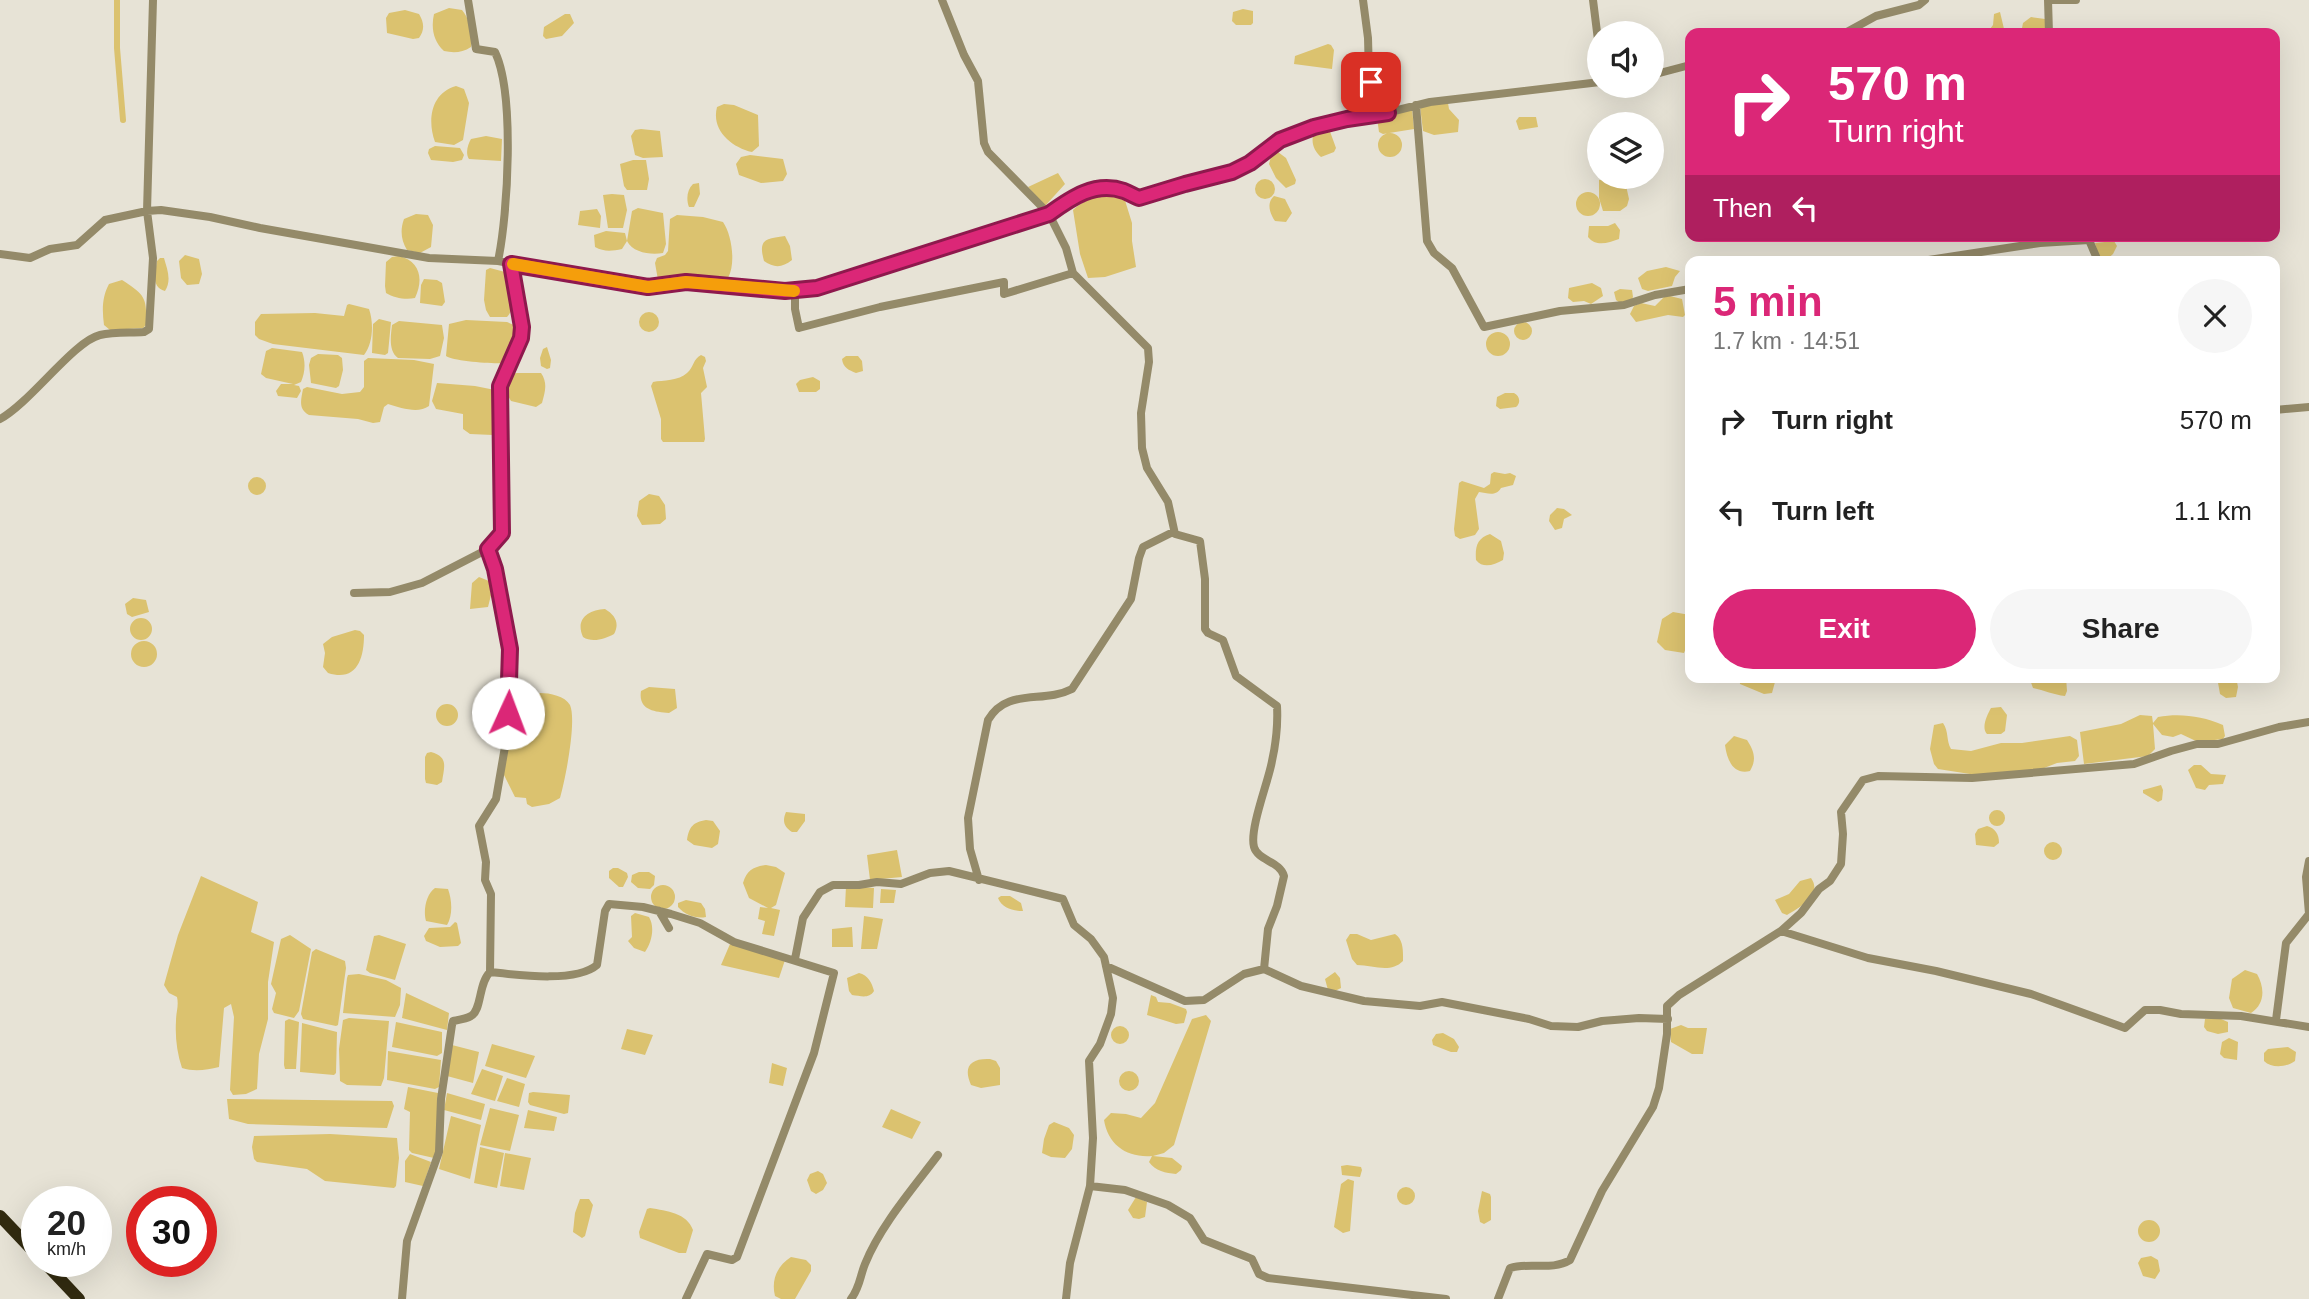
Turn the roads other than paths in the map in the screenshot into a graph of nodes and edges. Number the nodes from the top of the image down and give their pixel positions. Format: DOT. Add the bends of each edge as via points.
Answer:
graph roads {
  1 [pos="153,0"];
  2 [pos="468,0"];
  3 [pos="942,0"];
  4 [pos="1363,0"];
  5 [pos="1593,0"];
  6 [pos="1925,0"];
  7 [pos="2050,0"];
  8 [pos="2076,0"];
  9 [pos="1596,21"];
  10 [pos="1853,28"];
  11 [pos="2049,28"];
  12 [pos="1685,66"];
  13 [pos="1664,72"];
  14 [pos="1587,84"];
  15 [pos="1416,105"];
  16 [pos="1388,113"];
  17 [pos="147,211"];
  18 [pos="1049,214"];
  19 [pos="2050,242"];
  20 [pos="0,254"];
  21 [pos="1955,256"];
  22 [pos="498,261"];
  23 [pos="511,264"];
  24 [pos="1073,274"];
  25 [pos="1685,290"];
  26 [pos="795,291"];
  27 [pos="2309,407"];
  28 [pos="2280,410"];
  29 [pos="0,419"];
  30 [pos="1173,532"];
  31 [pos="488,549"];
  32 [pos="354,593"];
  33 [pos="2309,722"];
  34 [pos="2309,861"];
  35 [pos="979,880"];
  36 [pos="659,911"];
  37 [pos="669,928"];
  38 [pos="1781,931"];
  39 [pos="795,959"];
  40 [pos="1106,966"];
  41 [pos="1264,970"];
  42 [pos="490,972"];
  43 [pos="1668,1019"];
  44 [pos="2276,1020"];
  45 [pos="2309,1027"];
  46 [pos="938,1154"];
  47 [pos="1090,1186"];
  48 [pos="0,1216"];
  49 [pos="21,1238"];
  50 [pos="58,1277"];
  51 [pos="79,1299"];
  52 [pos="402,1299"];
  53 [pos="686,1299"];
  54 [pos="851,1299"];
  55 [pos="1066,1299"];
  56 [pos="1446,1299"];
  57 [pos="1498,1299"];
  1 -- 17 [label="street"];
  2 -- 22 [label="street" via="476,49 495,52 504,88 508,132 504,232"];
  3 -- 18 [label="street" via="978,81 988,152"];
  4 -- 16 [label="street" via="1369,75 1384,95"];
  5 -- 9 [label="street"];
  6 -- 10 [label="street"];
  7 -- 8 [label="street"];
  7 -- 11 [label="street"];
  12 -- 13 [label="street"];
  14 -- 15 [label="street"];
  15 -- 16 [label="street"];
  15 -- 25 [label="street" via="1427,241 1452,268 1484,327 1560,311 1624,305"];
  16 -- 18 [label="street" via="1340,120 1280,140 1241,169 1215,178 1139,198 1122,190 1097,189 1078,194"];
  17 -- 20 [label="street" via="105,220 77,245 50,248 30,258"];
  17 -- 22 [label="street" via="209,216 429,258"];
  17 -- 29 [label="street" via="153,258 149,329 90,338"];
  18 -- 24 [label="street"];
  18 -- 26 [label="street" via="817,288"];
  19 -- 21 [label="street"];
  22 -- 23 [label="street"];
  23 -- 26 [label="street" via="648,287 686,282"];
  23 -- 31 [label="street" via="522,327 500,386 502,533"];
  24 -- 26 [label="street" via="1004,294 1004,282 799,328"];
  24 -- 30 [label="street" via="1148,348 1142,448 1147,468 1168,502"];
  27 -- 28 [label="street"];
  30 -- 35 [label="street" via="1143,547 1131,599 1072,689 1011,699 993,711 968,818"];
  30 -- 41 [label="street" via="1200,541 1205,629 1223,640 1236,676 1277,706 1272,762 1253,842 1259,855 1284,876 1268,929"];
  31 -- 32 [label="street" via="422,583 390,592"];
  31 -- 42 [label="street" via="510,649 507,735 496,799 479,826 491,894"];
  33 -- 38 [label="street" via="2218,744 2197,744 2134,764 1972,778 1878,776 1863,780 1841,812 1841,864"];
  34 -- 44 [label="street" via="2309,914 2286,943"];
  35 -- 39 [label="street" via="949,871 901,884 832,885 820,892 803,918"];
  35 -- 40 [label="street" via="1063,899 1074,925 1091,939"];
  36 -- 37 [label="street"];
  36 -- 39 [label="street" via="699,923 734,942"];
  36 -- 42 [label="street" via="609,904 597,965 589,971 549,977"];
  38 -- 43 [label="street" via="1679,995 1667,1006"];
  38 -- 44 [label="street" via="1868,958 2031,994 2125,1028 2145,1010"];
  39 -- 53 [label="street" via="834,973 814,1053 737,1256 732,1260 707,1254"];
  40 -- 41 [label="street" via="1185,1001 1204,1000 1244,974"];
  40 -- 47 [label="street" via="1113,998 1111,1014 1089,1062"];
  41 -- 43 [label="street" via="1301,986 1364,1001 1420,1006 1443,1002 1551,1026"];
  42 -- 52 [label="street" via="483,980 475,1012 453,1021 441,1099 439,1152 407,1241"];
  43 -- 57 [label="street" via="1653,1107 1602,1191 1570,1260 1563,1265 1510,1268"];
  44 -- 45 [label="street"];
  46 -- 54 [label="street" via="895,1212 864,1265 861,1283"];
  47 -- 55 [label="street"];
  47 -- 56 [label="street" via="1125,1190 1168,1205 1190,1218 1204,1240 1252,1259 1259,1274 1268,1278"];
  48 -- 49 [label="highway"];
  50 -- 51 [label="highway"];
}
